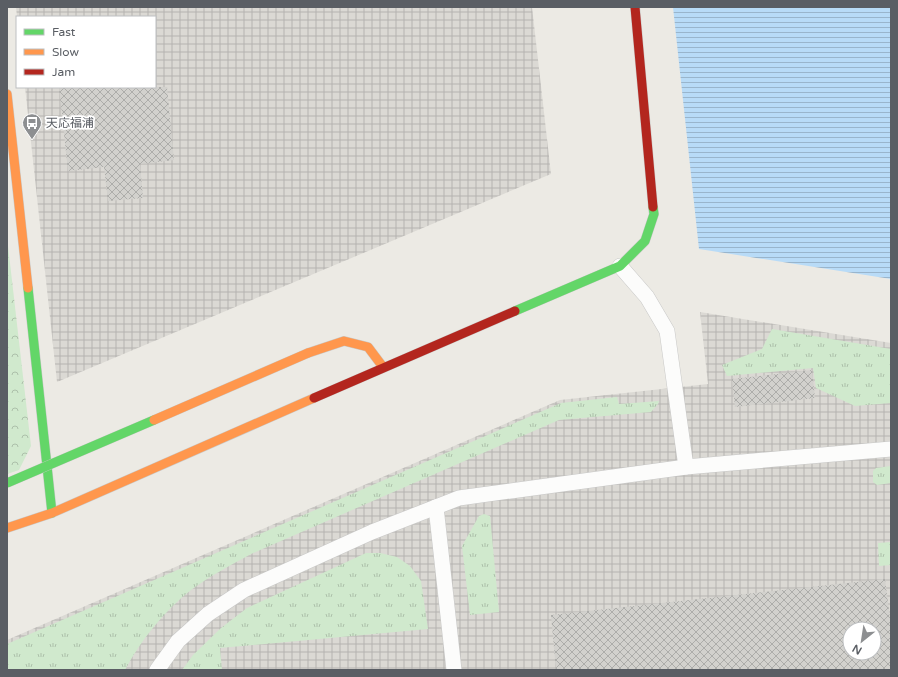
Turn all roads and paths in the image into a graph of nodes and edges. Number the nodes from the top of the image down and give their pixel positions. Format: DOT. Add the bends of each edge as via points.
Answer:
graph roads {
  1 [pos="635,7"];
  2 [pos="7,94"];
  3 [pos="620,266"];
  4 [pos="383,367"];
  5 [pos="891,449"];
  6 [pos="686,467"];
  7 [pos="7,483"];
  8 [pos="436,506"];
  9 [pos="52,513"];
  10 [pos="7,528"];
  11 [pos="157,670"];
  12 [pos="454,670"];
  1 -- 3 [label="street" via="654,214 645,240"];
  2 -- 9 [label="street"];
  3 -- 4 [label="street"];
  3 -- 6 [label="lane" via="647,298 667,331"];
  4 -- 7 [label="street, bridge" via="368,347 344,341 308,353"];
  4 -- 9 [label="street"];
  5 -- 6 [label="lane"];
  6 -- 8 [label="lane" via="459,498"];
  8 -- 11 [label="lane" via="244,590 208,614 178,641"];
  8 -- 12 [label="lane"];
  9 -- 10 [label="street"];
}
